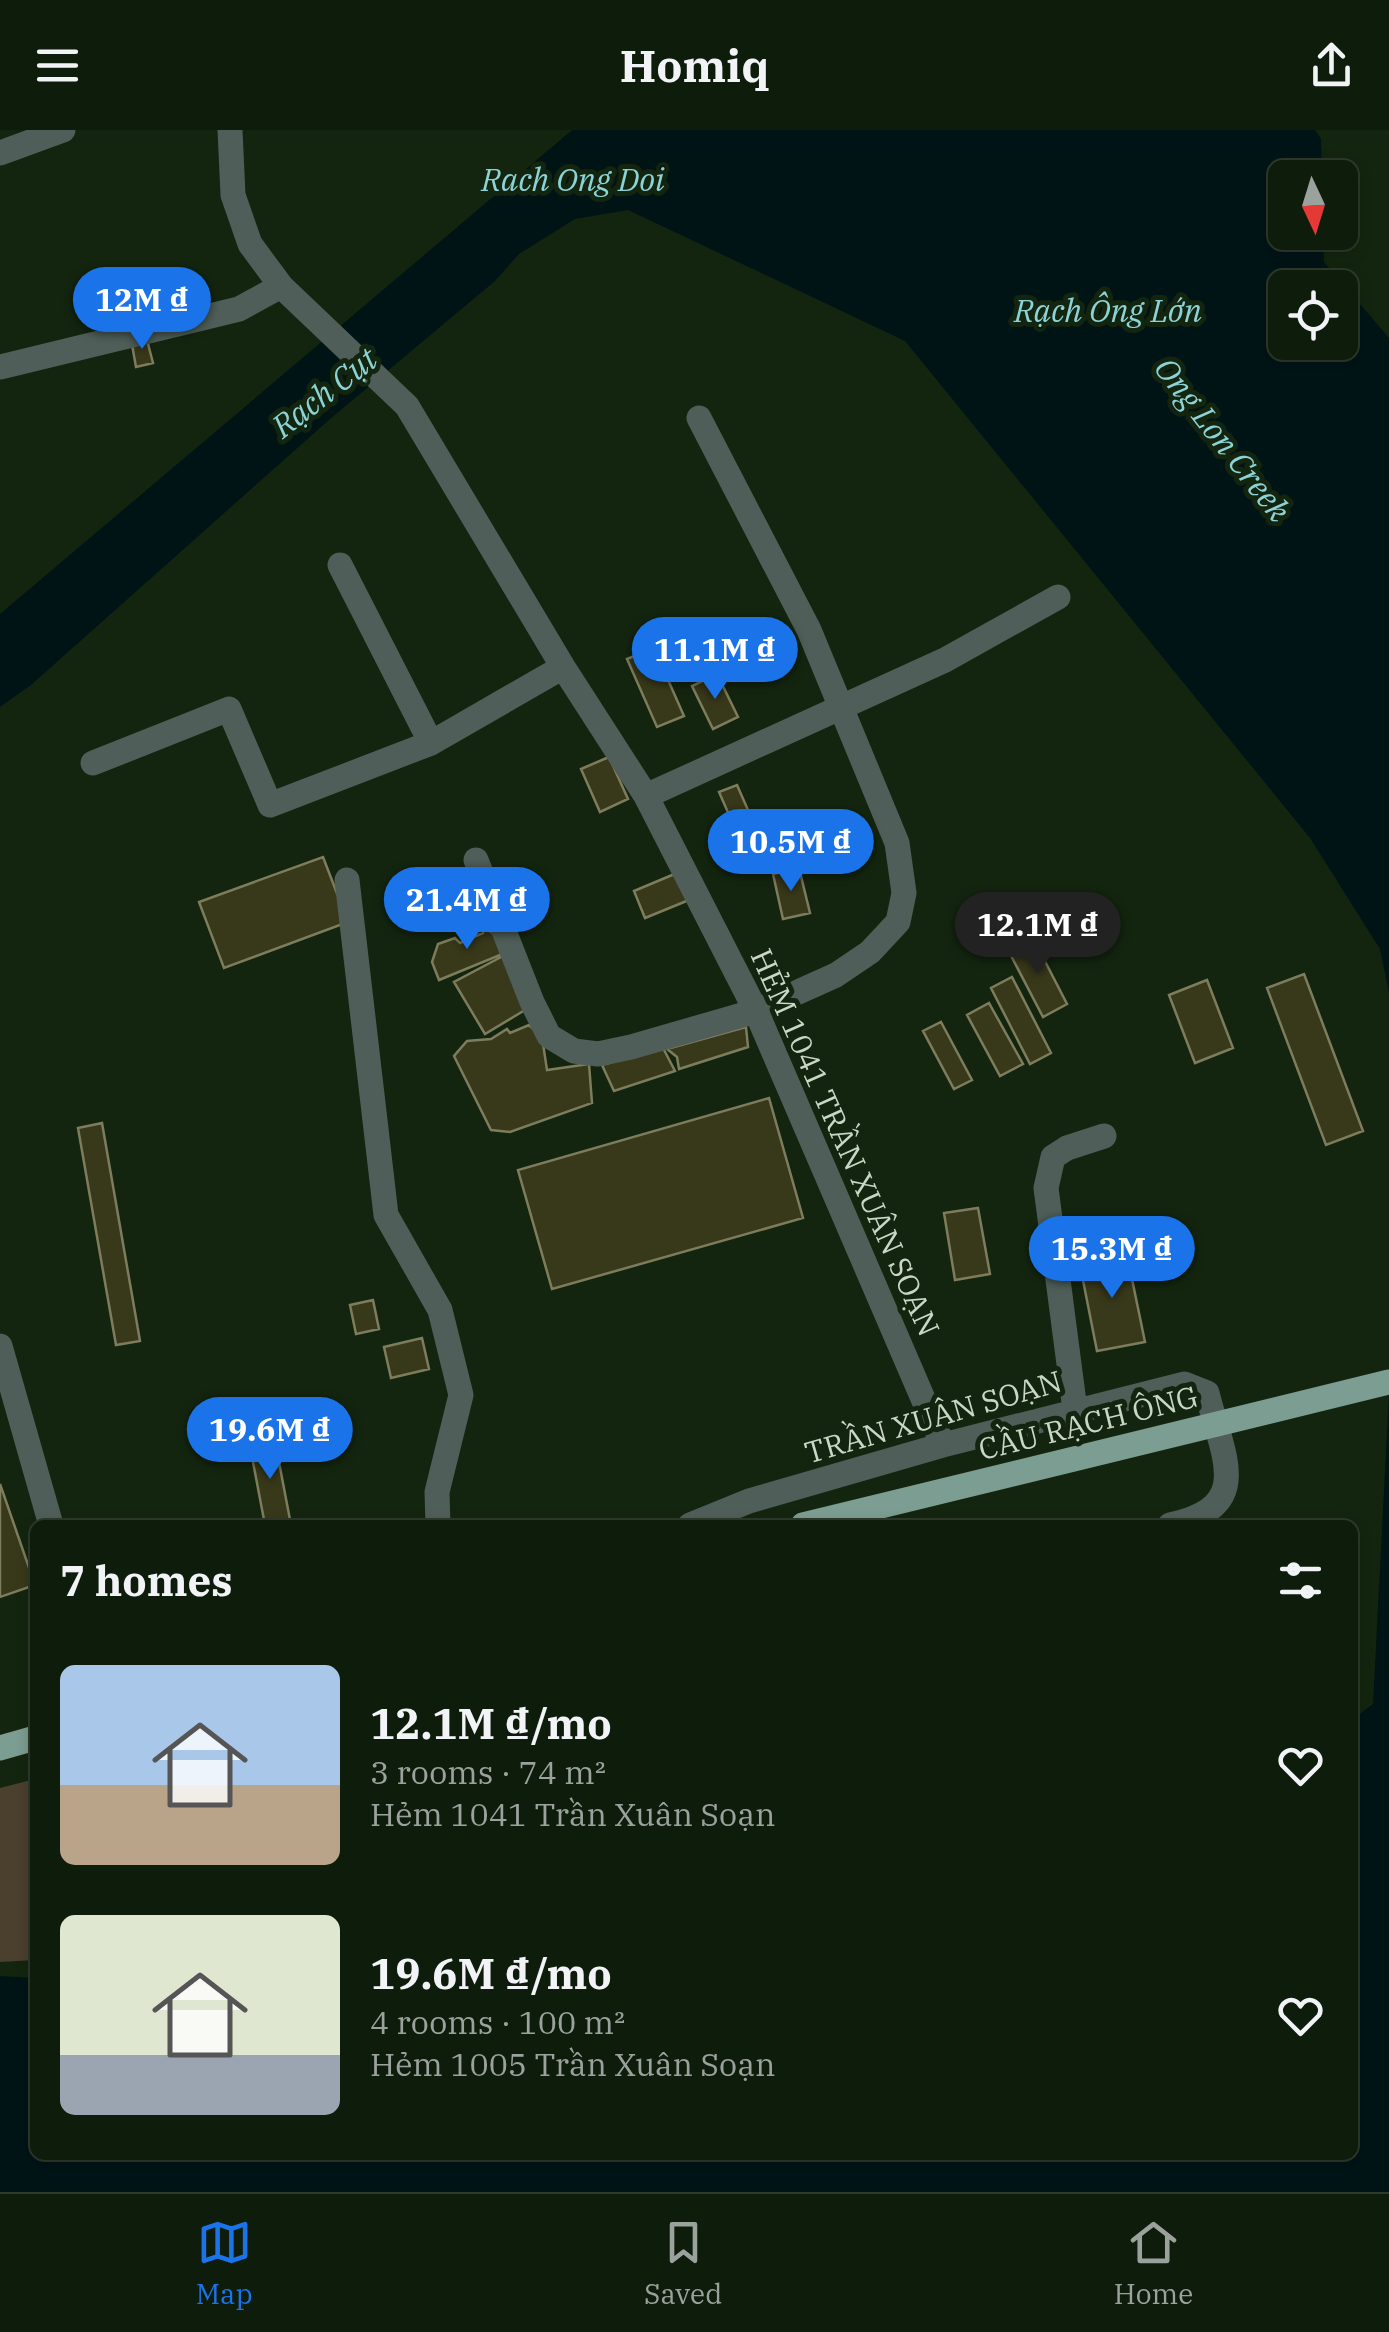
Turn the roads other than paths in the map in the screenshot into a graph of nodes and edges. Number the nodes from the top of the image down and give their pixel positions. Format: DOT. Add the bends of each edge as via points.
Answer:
graph roads {
  1 [pos="63,130"];
  2 [pos="230,130"];
  3 [pos="0,153"];
  4 [pos="281,286"];
  5 [pos="0,366"];
  6 [pos="699,418"];
  7 [pos="340,566"];
  8 [pos="1058,597"];
  9 [pos="562,667"];
  10 [pos="842,710"];
  11 [pos="431,743"];
  12 [pos="93,762"];
  13 [pos="646,796"];
  14 [pos="476,860"];
  15 [pos="348,880"];
  16 [pos="756,1011"];
  17 [pos="1104,1136"];
  18 [pos="0,1346"];
  19 [pos="1389,1382"];
  20 [pos="1075,1410"];
  21 [pos="943,1445"];
  22 [pos="50,1520"];
  23 [pos="438,1520"];
  24 [pos="702,1520"];
  25 [pos="823,1520"];
  26 [pos="1194,1520"];
  27 [pos="30,1739"];
  28 [pos="0,1748"];
  1 -- 3 [label="street"];
  2 -- 4 [label="street, HẺM 1041 TRẦN XUÂN SOẠN" via="233,194 250,244"];
  4 -- 5 [label="street" via="240,309"];
  4 -- 9 [label="street, HẺM 1041 TRẦN XUÂN SOẠN" via="407,406"];
  6 -- 10 [label="street" via="809,630"];
  7 -- 11 [label="street"];
  8 -- 10 [label="street"];
  9 -- 11 [label="street"];
  9 -- 13 [label="street, HẺM 1041 TRẦN XUÂN SOẠN"];
  10 -- 13 [label="street"];
  10 -- 16 [label="street" via="898,843 904,894 898,922 847,967"];
  11 -- 12 [label="street" via="270,805 229,708"];
  13 -- 16 [label="street, HẺM 1041 TRẦN XUÂN SOẠN"];
  14 -- 16 [label="street" via="549,1036 574,1051 632,1047"];
  15 -- 23 [label="street" via="386,1215 440,1310 461,1395 437,1492"];
  16 -- 21 [label="street, HẺM 1041 TRẦN XUÂN SOẠN"];
  17 -- 20 [label="street" via="1053,1157 1046,1188"];
  18 -- 22 [label="street"];
  19 -- 25 [label="main road, CẦU RẠCH ÔNG, bridge"];
  20 -- 21 [label="street, TRẦN XUÂN SOẠN"];
  20 -- 26 [label="street, TRẦN XUÂN SOẠN" via="1184,1384 1206,1394 1226,1490"];
  21 -- 24 [label="street, TRẦN XUÂN SOẠN"];
  27 -- 28 [label="main road"];
}
